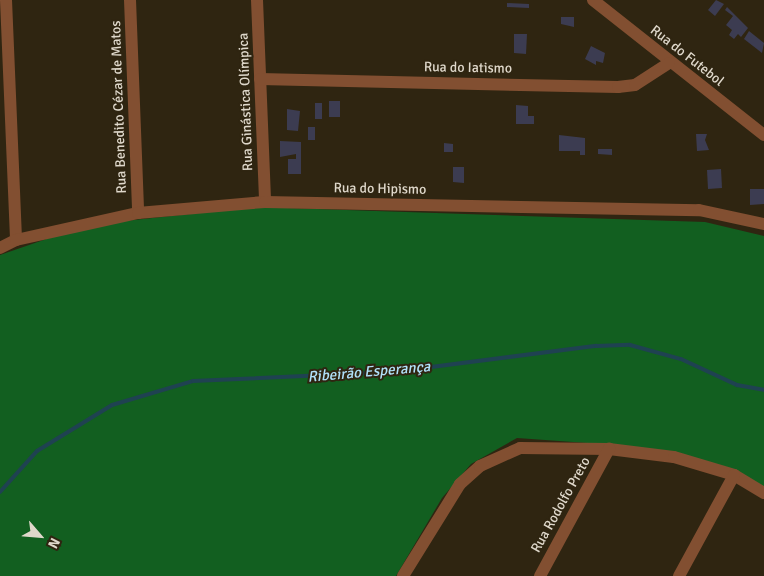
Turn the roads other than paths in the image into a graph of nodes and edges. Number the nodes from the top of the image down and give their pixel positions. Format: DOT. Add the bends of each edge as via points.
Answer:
graph roads {
  1 [pos="6,0"];
  2 [pos="130,0"];
  3 [pos="257,0"];
  4 [pos="593,0"];
  5 [pos="670,63"];
  6 [pos="260,79"];
  7 [pos="764,135"];
  8 [pos="265,202"];
  9 [pos="138,213"];
  10 [pos="764,224"];
  11 [pos="16,240"];
  12 [pos="0,248"];
  13 [pos="609,449"];
  14 [pos="734,475"];
  15 [pos="764,493"];
  16 [pos="403,576"];
  17 [pos="540,576"];
  18 [pos="679,576"];
  1 -- 11 [label="street"];
  2 -- 9 [label="street, Rua Benedito Cézar de Matos"];
  3 -- 6 [label="street, Rua Ginástica Olímpica"];
  4 -- 5 [label="street, Rua do Futebol"];
  5 -- 6 [label="street, Rua do Iatismo" via="635,85 618,87"];
  5 -- 7 [label="street, Rua do Futebol"];
  6 -- 8 [label="street, Rua Ginástica Olímpica"];
  8 -- 9 [label="street, Rua do Hipismo"];
  8 -- 10 [label="street, Rua do Hipismo" via="699,210"];
  9 -- 11 [label="street, Rua do Hipismo"];
  11 -- 12 [label="street, Rua do Hipismo"];
  13 -- 14 [label="street" via="674,457"];
  13 -- 16 [label="street" via="520,448 480,466 443,507"];
  13 -- 17 [label="street, Rua Rodolfo Preto"];
  14 -- 15 [label="street"];
  14 -- 18 [label="street"];
}
